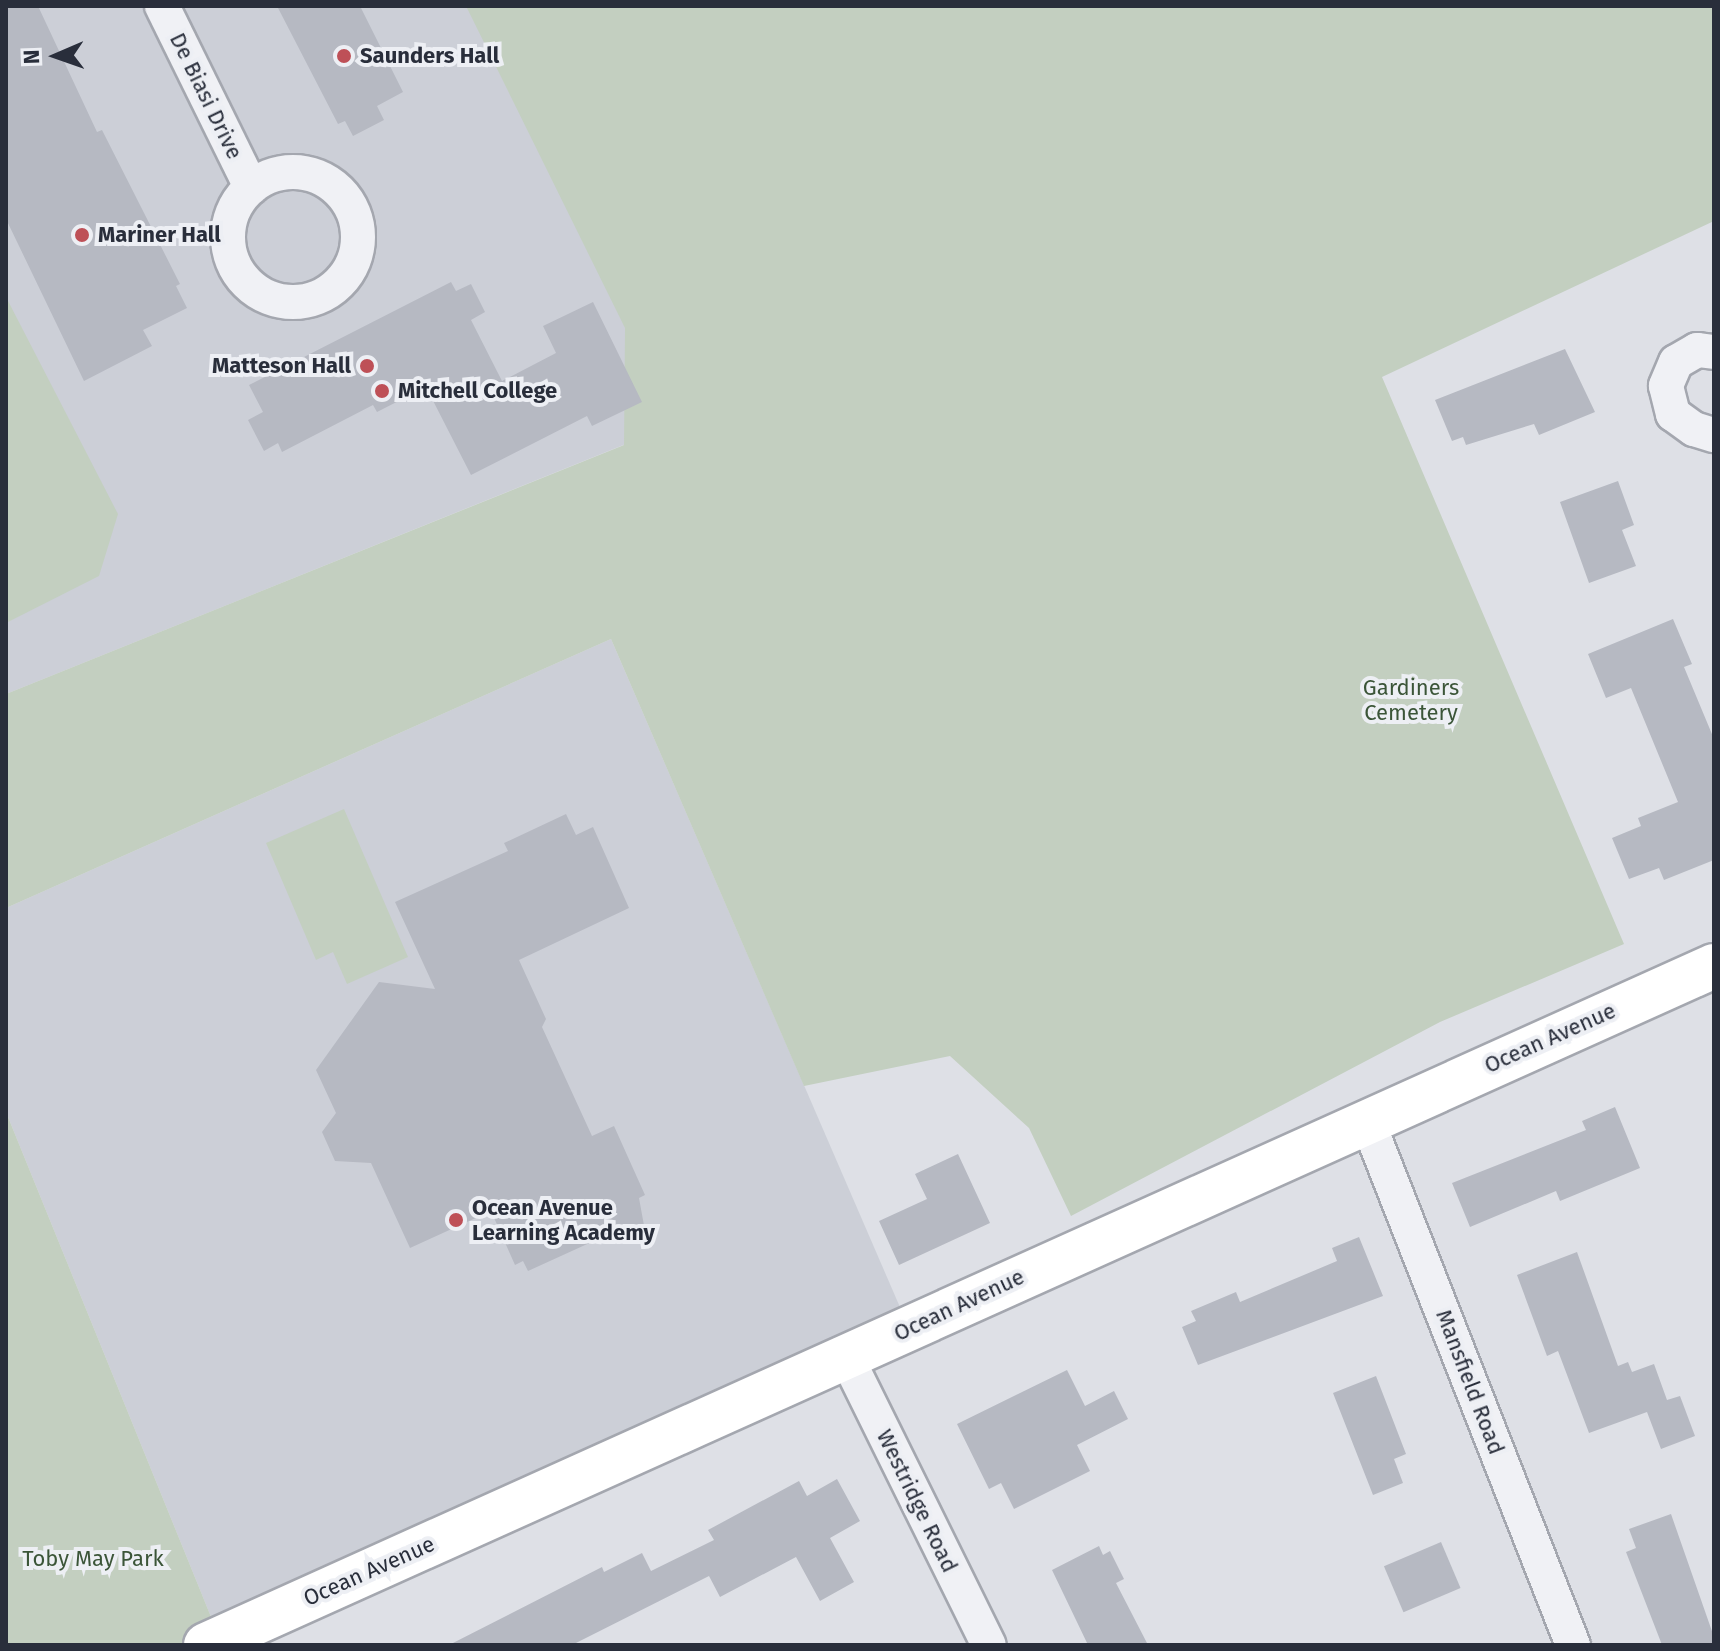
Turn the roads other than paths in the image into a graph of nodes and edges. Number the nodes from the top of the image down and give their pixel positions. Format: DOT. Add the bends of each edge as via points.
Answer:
graph roads {
  1 [pos="162,6"];
  2 [pos="251,187"];
  3 [pos="1714,352"];
  4 [pos="1714,435"];
  5 [pos="1714,966"];
  6 [pos="1367,1120"];
  7 [pos="846,1356"];
  8 [pos="206,1645"];
  9 [pos="989,1645"];
  10 [pos="1573,1645"];
  1 -- 2 [label="street, De Biasi Drive"];
  3 -- 4 [label="street" via="1697,350 1676,362 1666,386 1673,414"];
  5 -- 6 [label="main road, Ocean Avenue"];
  6 -- 7 [label="main road, Ocean Avenue"];
  6 -- 10 [label="street, Mansfield Road"];
  7 -- 8 [label="main road, Ocean Avenue"];
  7 -- 9 [label="street, Westridge Road"];
}
